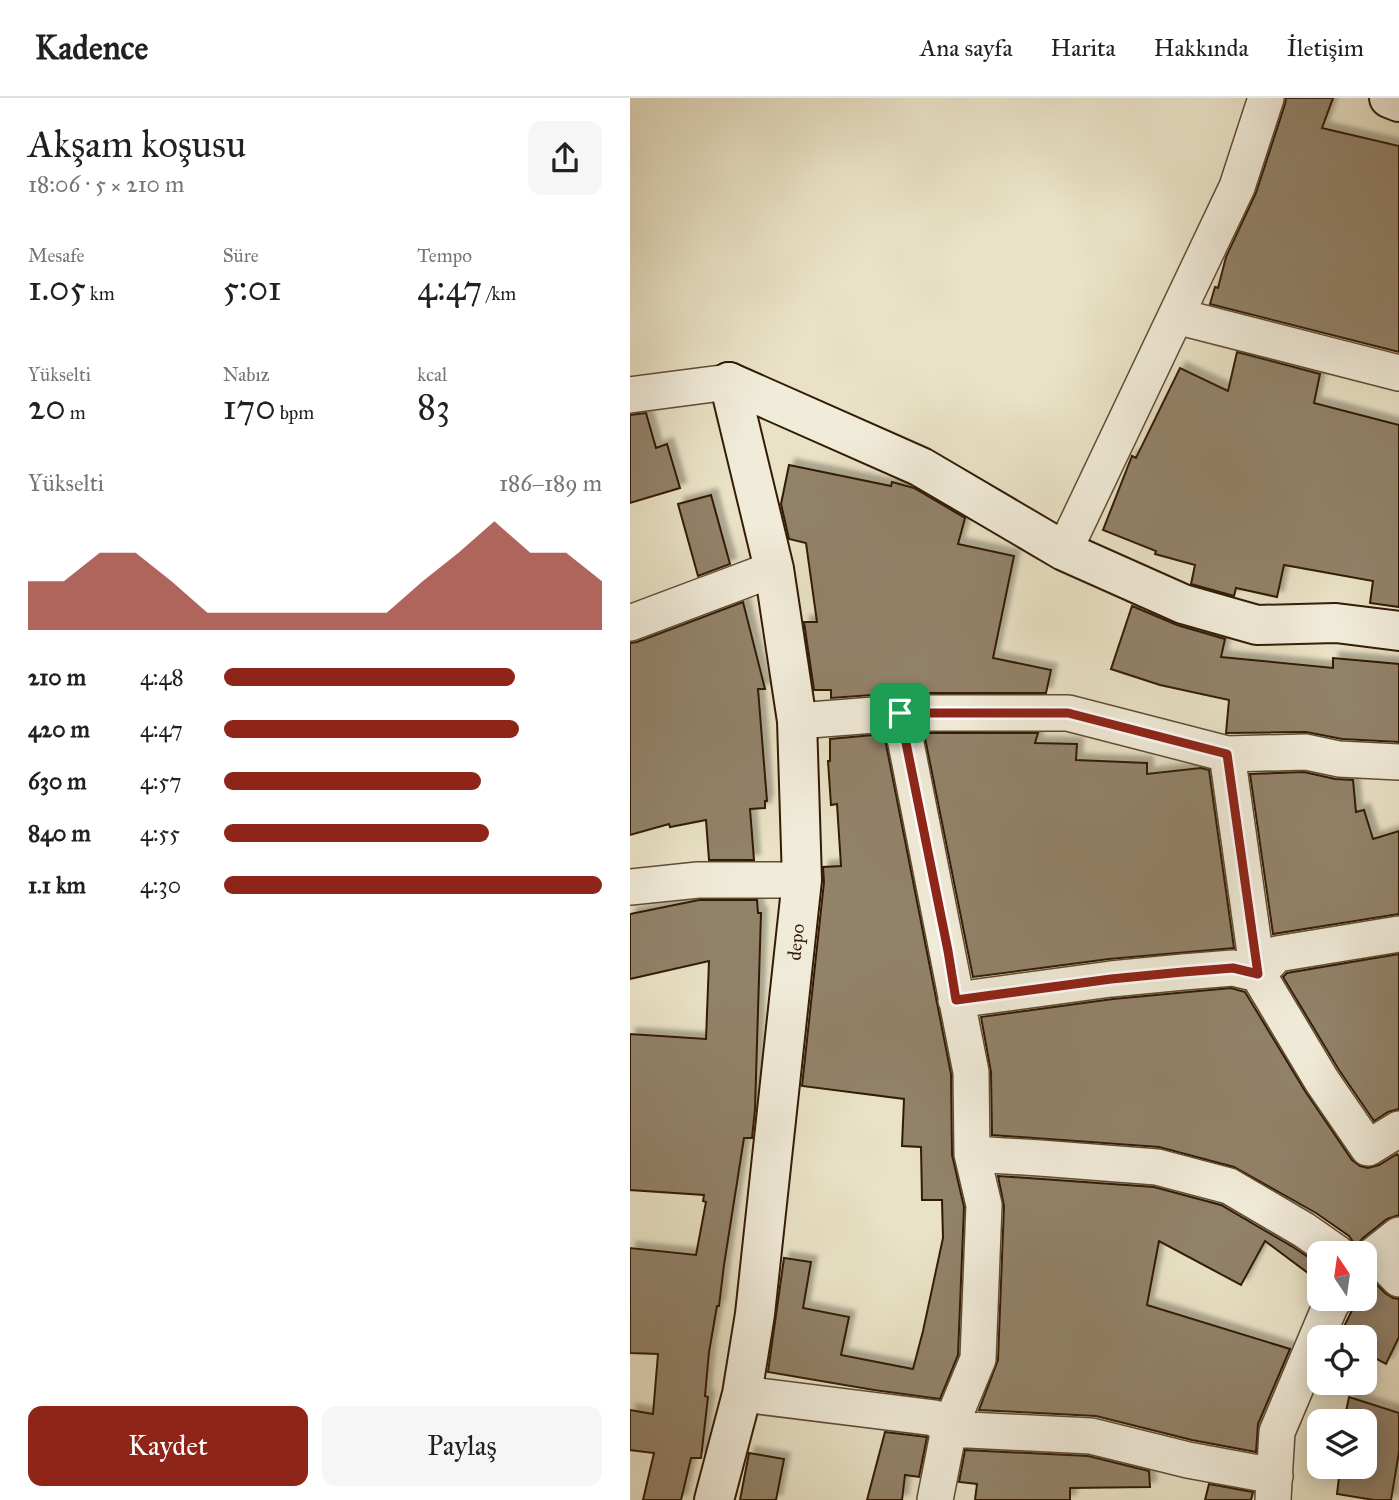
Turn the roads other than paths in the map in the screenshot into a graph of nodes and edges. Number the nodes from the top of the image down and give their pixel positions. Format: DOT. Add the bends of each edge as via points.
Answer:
graph roads {
  1 [pos="1266,98"];
  2 [pos="1389,98"];
  3 [pos="1399,102"];
  4 [pos="1176,316"];
  5 [pos="1399,373"];
  6 [pos="729,382"];
  7 [pos="630,395"];
  8 [pos="1064,551"];
  9 [pos="774,569"];
  10 [pos="630,623"];
  11 [pos="1399,631"];
  12 [pos="900,713"];
  13 [pos="797,721"];
  14 [pos="1227,754"];
  15 [pos="1399,762"];
  16 [pos="802,880"];
  17 [pos="630,887"];
  18 [pos="1399,934"];
  19 [pos="1258,974"];
  20 [pos="956,1000"];
  21 [pos="1399,1129"];
  22 [pos="972,1154"];
  23 [pos="1320,1241"];
  24 [pos="1380,1252"];
  25 [pos="1399,1279"];
  26 [pos="1328,1311"];
  27 [pos="742,1394"];
  28 [pos="949,1429"];
  29 [pos="1274,1488"];
  30 [pos="713,1500"];
  31 [pos="935,1500"];
  1 -- 4 [label="street" via="1237,187"];
  2 -- 3 [label="street"];
  4 -- 5 [label="street"];
  4 -- 8 [label="street"];
  6 -- 7 [label="street"];
  6 -- 8 [label="street" via="921,467"];
  6 -- 9 [label="street, depo"];
  8 -- 11 [label="street" via="1183,604 1257,625 1336,623"];
  9 -- 10 [label="street"];
  9 -- 13 [label="street, depo"];
  12 -- 13 [label="street"];
  12 -- 14 [label="street" via="1068,713"];
  12 -- 20 [label="street"];
  13 -- 16 [label="street, depo"];
  14 -- 15 [label="street" via="1306,752"];
  14 -- 19 [label="street"];
  16 -- 17 [label="street" via="698,880"];
  16 -- 27 [label="street, depo" via="755,1314"];
  18 -- 19 [label="street" via="1277,954"];
  19 -- 20 [label="street" via="1233,968 1183,972"];
  19 -- 21 [label="street" via="1368,1148"];
  20 -- 22 [label="street" via="971,1072"];
  22 -- 23 [label="street" via="1157,1167 1229,1185"];
  22 -- 28 [label="street" via="984,1205 978,1359"];
  24 -- 25 [label="street"];
  26 -- 29 [label="street" via="1277,1432"];
  27 -- 28 [label="street" via="935,1418"];
  27 -- 30 [label="street, depo"];
  28 -- 29 [label="street" via="1091,1436"];
  28 -- 31 [label="street"];
}
